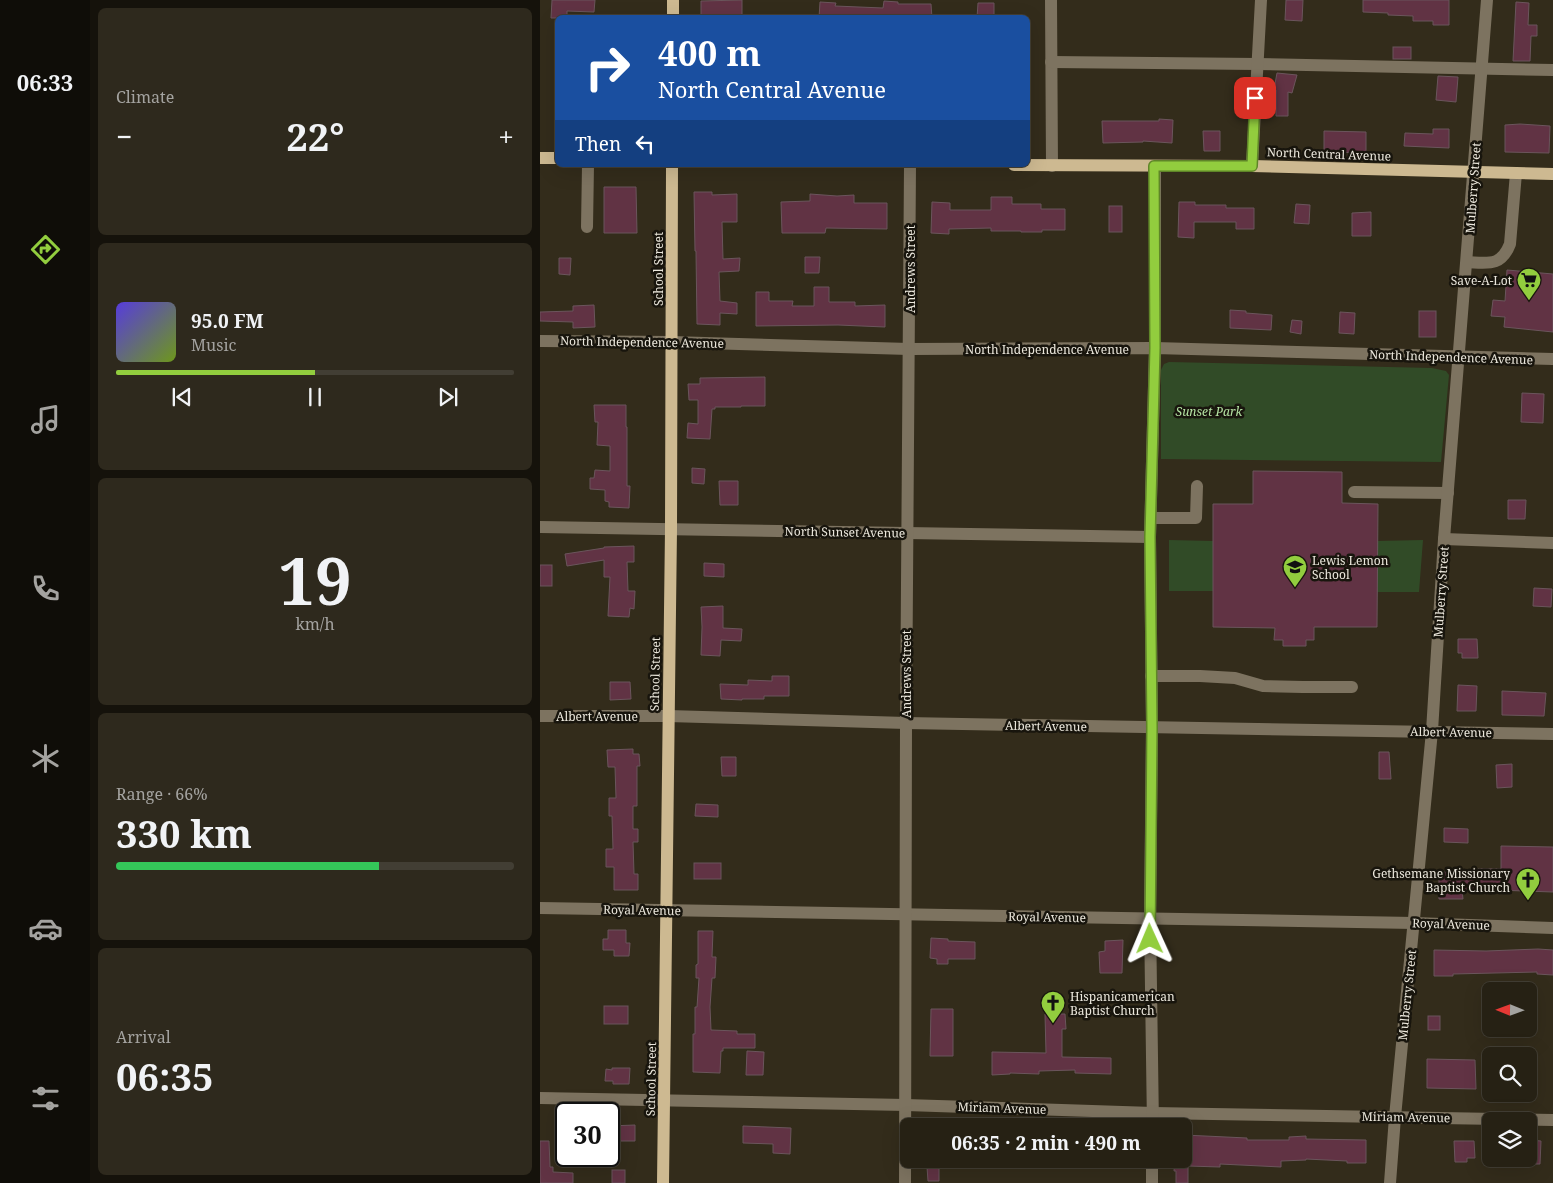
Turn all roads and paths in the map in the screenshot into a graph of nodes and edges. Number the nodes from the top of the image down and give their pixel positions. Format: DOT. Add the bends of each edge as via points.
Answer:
graph roads {
  1 [pos="673,0"];
  2 [pos="1051,0"];
  3 [pos="1261,0"];
  4 [pos="1487,0"];
  5 [pos="673,15"];
  6 [pos="1051,62"];
  7 [pos="1257,64"];
  8 [pos="1482,68"];
  9 [pos="1553,70"];
  10 [pos="540,158"];
  11 [pos="555,158"];
  12 [pos="1030,165"];
  13 [pos="1052,166"];
  14 [pos="1154,166"];
  15 [pos="1252,166"];
  16 [pos="588,167"];
  17 [pos="672,167"];
  18 [pos="910,167"];
  19 [pos="1474,172"];
  20 [pos="1516,173"];
  21 [pos="1553,174"];
  22 [pos="587,226"];
  23 [pos="1467,262"];
  24 [pos="540,341"];
  25 [pos="671,342"];
  26 [pos="1155,348"];
  27 [pos="909,349"];
  28 [pos="1459,357"];
  29 [pos="1553,360"];
  30 [pos="1197,486"];
  31 [pos="1354,492"];
  32 [pos="1448,493"];
  33 [pos="1151,518"];
  34 [pos="540,527"];
  35 [pos="671,529"];
  36 [pos="907,533"];
  37 [pos="1150,537"];
  38 [pos="1444,539"];
  39 [pos="1553,543"];
  40 [pos="1151,676"];
  41 [pos="1352,687"];
  42 [pos="540,716"];
  43 [pos="668,716"];
  44 [pos="906,723"];
  45 [pos="1152,728"];
  46 [pos="1432,731"];
  47 [pos="1553,734"];
  48 [pos="540,908"];
  49 [pos="666,911"];
  50 [pos="905,914"];
  51 [pos="1150,919"];
  52 [pos="1414,923"];
  53 [pos="1553,928"];
  54 [pos="540,1098"];
  55 [pos="665,1100"];
  56 [pos="906,1105"];
  57 [pos="1395,1117"];
  58 [pos="1120,1118"];
  59 [pos="1153,1118"];
  60 [pos="1192,1120"];
  61 [pos="1553,1120"];
  62 [pos="1152,1168"];
  63 [pos="664,1183"];
  64 [pos="905,1183"];
  65 [pos="1152,1183"];
  66 [pos="1390,1183"];
  1 -- 5 [label="main road"];
  2 -- 6 [label="street"];
  3 -- 7 [label="street"];
  4 -- 8 [label="street, Mulberry Street"];
  6 -- 7 [label="street"];
  6 -- 13 [label="street"];
  7 -- 8 [label="street"];
  7 -- 15 [label="street"];
  8 -- 9 [label="street"];
  8 -- 19 [label="street, Mulberry Street"];
  10 -- 11 [label="main road"];
  12 -- 13 [label="main road, North Central Avenue"];
  13 -- 14 [label="main road, North Central Avenue"];
  14 -- 15 [label="main road, North Central Avenue"];
  14 -- 26 [label="street"];
  15 -- 19 [label="main road, North Central Avenue"];
  16 -- 22 [label="street"];
  17 -- 25 [label="main road, School Street"];
  18 -- 27 [label="street, Andrews Street"];
  19 -- 20 [label="main road, North Central Avenue"];
  19 -- 23 [label="street, Mulberry Street"];
  20 -- 21 [label="main road, North Central Avenue"];
  20 -- 23 [label="street" via="1507,252 1496,262"];
  23 -- 28 [label="street, Mulberry Street"];
  24 -- 25 [label="street, North Independence Avenue"];
  25 -- 27 [label="street, North Independence Avenue"];
  25 -- 35 [label="main road, School Street"];
  26 -- 27 [label="street, North Independence Avenue"];
  26 -- 28 [label="street, North Independence Avenue"];
  26 -- 33 [label="street"];
  27 -- 36 [label="street, Andrews Street"];
  28 -- 29 [label="street, North Independence Avenue"];
  28 -- 32 [label="street, Mulberry Street"];
  30 -- 33 [label="street" via="1196,518"];
  31 -- 32 [label="street"];
  32 -- 38 [label="street, Mulberry Street"];
  33 -- 37 [label="street"];
  34 -- 35 [label="street, North Sunset Avenue"];
  35 -- 36 [label="street, North Sunset Avenue"];
  35 -- 43 [label="main road, School Street"];
  36 -- 37 [label="street, North Sunset Avenue"];
  36 -- 44 [label="street, Andrews Street"];
  37 -- 40 [label="street"];
  38 -- 39 [label="street"];
  38 -- 46 [label="street, Mulberry Street"];
  40 -- 41 [label="street" via="1235,678 1264,686"];
  40 -- 45 [label="street"];
  42 -- 43 [label="street, Albert Avenue"];
  43 -- 44 [label="street, Albert Avenue"];
  43 -- 49 [label="main road, School Street"];
  44 -- 45 [label="street, Albert Avenue"];
  44 -- 50 [label="street, Andrews Street"];
  45 -- 46 [label="street, Albert Avenue"];
  45 -- 51 [label="street"];
  46 -- 47 [label="street, Albert Avenue"];
  46 -- 52 [label="street, Mulberry Street"];
  48 -- 49 [label="street, Royal Avenue"];
  49 -- 50 [label="street, Royal Avenue"];
  49 -- 55 [label="main road, School Street"];
  50 -- 51 [label="street, Royal Avenue"];
  50 -- 56 [label="street, Andrews Street"];
  51 -- 52 [label="street, Royal Avenue"];
  51 -- 59 [label="street"];
  52 -- 53 [label="street, Royal Avenue"];
  52 -- 57 [label="street, Mulberry Street"];
  54 -- 55 [label="street, Miriam Avenue"];
  55 -- 56 [label="street, Miriam Avenue"];
  55 -- 63 [label="main road, School Street"];
  56 -- 58 [label="street, Miriam Avenue"];
  56 -- 64 [label="street, Andrews Street"];
  57 -- 60 [label="street, Miriam Avenue"];
  57 -- 61 [label="street, Miriam Avenue"];
  57 -- 66 [label="street, Mulberry Street"];
  62 -- 65 [label="street"];
}
